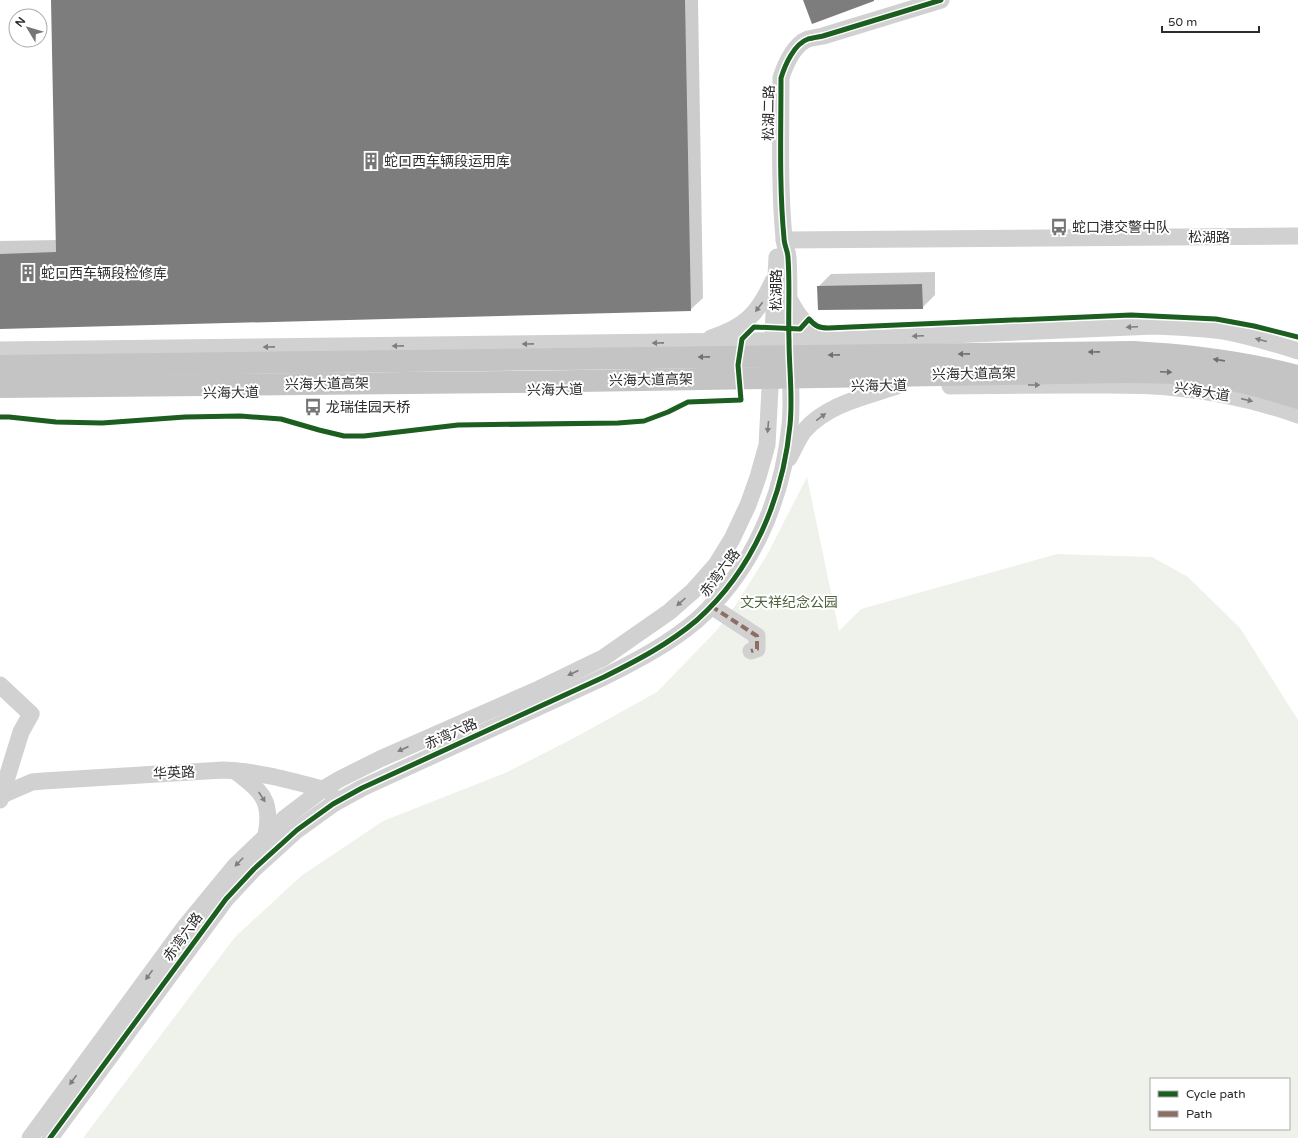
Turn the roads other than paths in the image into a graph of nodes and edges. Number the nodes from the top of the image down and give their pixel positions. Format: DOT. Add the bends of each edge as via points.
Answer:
graph roads {
  1 [pos="941,0"];
  2 [pos="1298,236"];
  3 [pos="784,240"];
  4 [pos="777,272"];
  5 [pos="788,298"];
  6 [pos="837,340"];
  7 [pos="772,341"];
  8 [pos="788,341"];
  9 [pos="698,343"];
  10 [pos="0,350"];
  11 [pos="1298,351"];
  12 [pos="0,366"];
  13 [pos="1298,376"];
  14 [pos="897,386"];
  15 [pos="0,387"];
  16 [pos="770,388"];
  17 [pos="791,388"];
  18 [pos="0,395"];
  19 [pos="1298,398"];
  20 [pos="1298,415"];
  21 [pos="783,471"];
  22 [pos="711,606"];
  23 [pos="751,651"];
  24 [pos="0,685"];
  25 [pos="234,770"];
  26 [pos="323,789"];
  27 [pos="348,795"];
  28 [pos="0,797"];
  29 [pos="266,835"];
  30 [pos="30,1138"];
  31 [pos="50,1138"];
  1 -- 3 [label="street, 松湖二路" via="806,40 791,55 781,78 780,173"];
  2 -- 3 [label="street, 松湖路"];
  3 -- 4 [label="street, 松湖路" via="777,255"];
  3 -- 5 [label="street, 松湖路" via="788,256"];
  4 -- 7 [label="street, 松湖路"];
  4 -- 9 [label="street, one-way" via="766,297 747,320 735,329"];
  5 -- 6 [label="street" via="809,327"];
  5 -- 8 [label="street, 松湖路"];
  6 -- 8 [label="street"];
  11 -- 6 [label="street, one-way" via="1223,332 1190,327 1154,326"];
  7 -- 8 [label="street"];
  7 -- 9 [label="street"];
  7 -- 16 [label="street, 赤湾六路"];
  8 -- 17 [label="street, 赤湾六路"];
  9 -- 10 [label="street, one-way"];
  13 -- 12 [label="main road, 兴海大道高架, one-way, bridge" via="1239,363 1133,352"];
  14 -- 17 [label="street, 兴海大道"];
  14 -- 20 [label="street, 兴海大道, one-way" via="1168,386 1242,398"];
  21 -- 14 [label="street, one-way" via="804,432 830,410"];
  15 -- 19 [label="main road, 兴海大道高架, one-way, bridge" via="1158,372 1240,381"];
  16 -- 17 [label="street, 兴海大道"];
  16 -- 18 [label="street, 兴海大道"];
  16 -- 26 [label="street, 赤湾六路, one-way" via="767,445 748,505 716,565 693,591 669,612 603,658 380,759"];
  17 -- 21 [label="street, 赤湾六路" via="790,424"];
  21 -- 22 [label="street, 赤湾六路" via="759,539 739,573"];
  22 -- 23 [label="street" via="757,636 757,648"];
  22 -- 27 [label="street, 赤湾六路" via="676,636 641,658"];
  24 -- 28 [label="street" via="31,714 22,732"];
  25 -- 26 [label="street, 华英路" via="264,774"];
  25 -- 28 [label="street, 华英路" via="32,782"];
  25 -- 29 [label="street, one-way" via="255,787 266,802 269,813"];
  26 -- 27 [label="street, 华英路"];
  26 -- 29 [label="street, 赤湾六路"];
  27 -- 31 [label="street, 赤湾六路" via="297,830 226,899"];
  29 -- 30 [label="street, 赤湾六路, one-way" via="235,866 184,928"];
}
